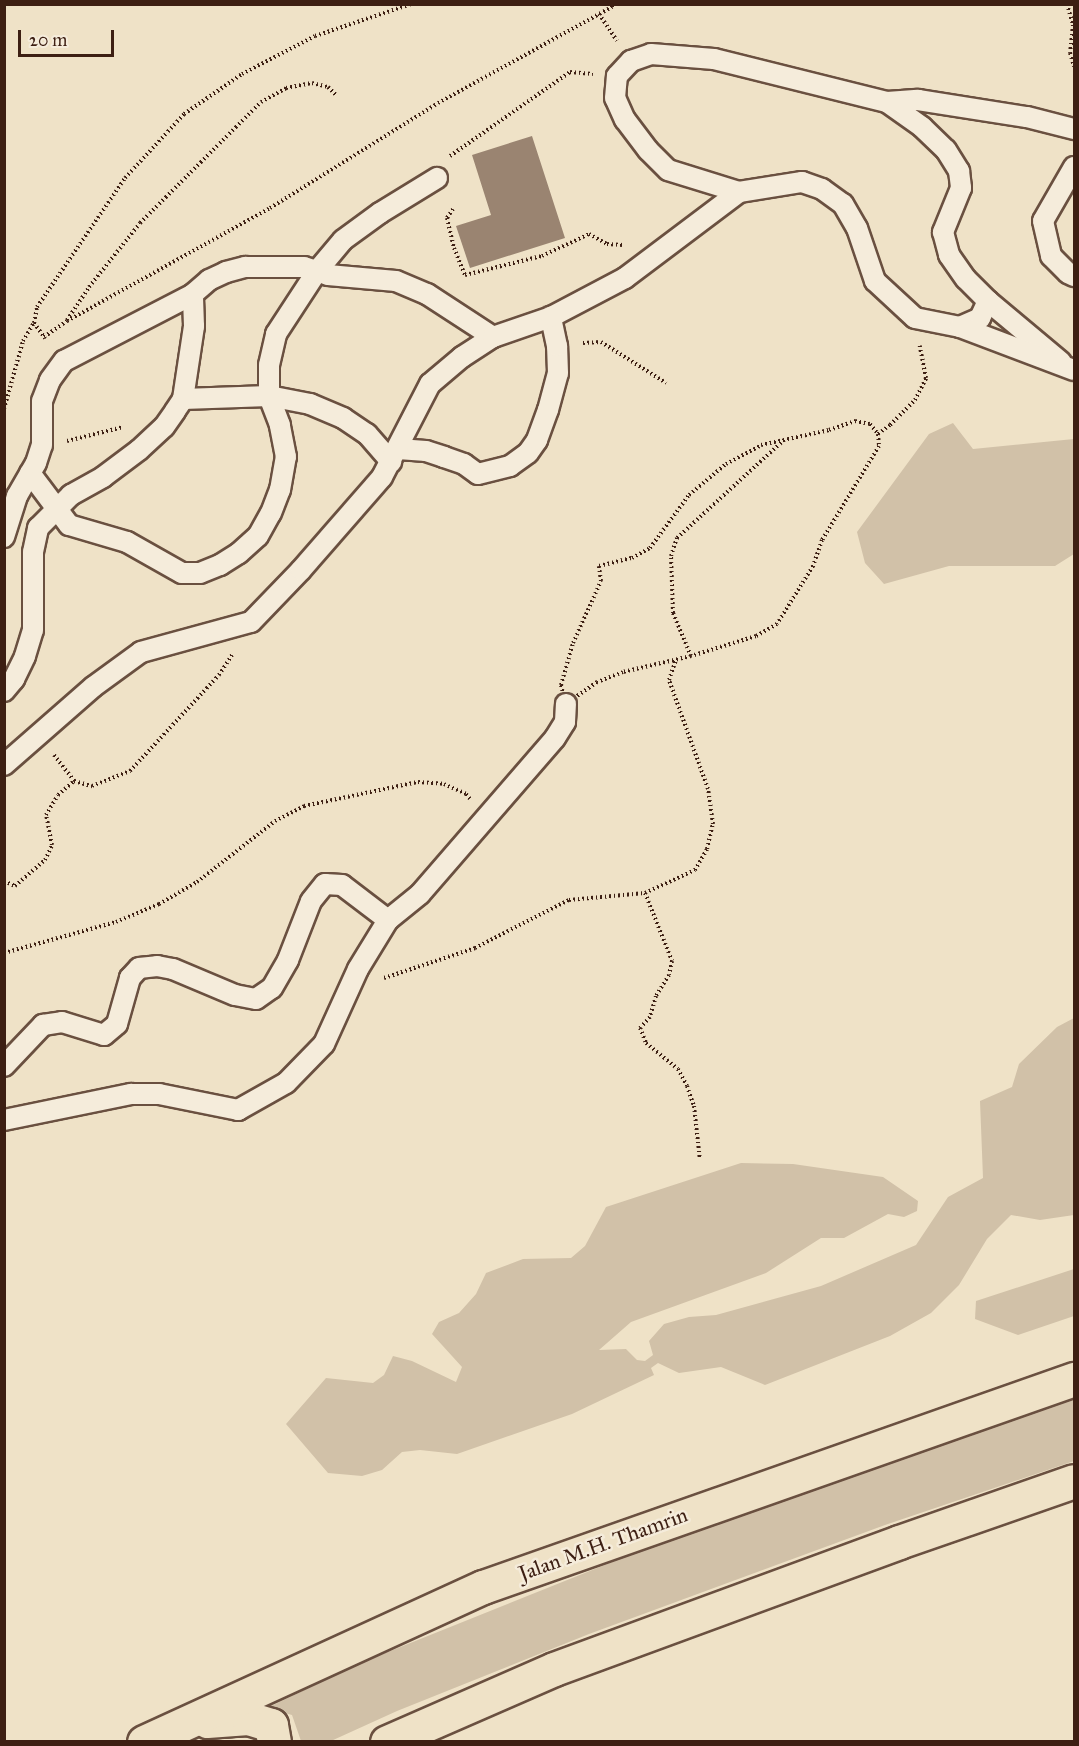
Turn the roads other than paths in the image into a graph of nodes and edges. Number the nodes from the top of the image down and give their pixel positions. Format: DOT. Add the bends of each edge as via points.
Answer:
graph roads {
  1 [pos="887,102"];
  2 [pos="1074,129"];
  3 [pos="1074,166"];
  4 [pos="437,178"];
  5 [pos="740,192"];
  6 [pos="316,271"];
  7 [pos="1074,276"];
  8 [pos="193,294"];
  9 [pos="988,301"];
  10 [pos="550,317"];
  11 [pos="960,327"];
  12 [pos="493,337"];
  13 [pos="1072,369"];
  14 [pos="269,396"];
  15 [pos="179,405"];
  16 [pos="394,455"];
  17 [pos="30,473"];
  18 [pos="57,510"];
  19 [pos="4,537"];
  20 [pos="4,691"];
  21 [pos="566,704"];
  22 [pos="4,765"];
  23 [pos="388,920"];
  24 [pos="4,1066"];
  25 [pos="4,1120"];
  26 [pos="1074,1379"];
  27 [pos="1074,1481"];
  28 [pos="145,1741"];
  29 [pos="274,1742"];
  30 [pos="387,1742"];
  1 -- 2 [label="lane" via="940,103"];
  1 -- 5 [label="lane" via="714,58 651,54 631,62 617,76 615,98 625,120 668,170"];
  1 -- 9 [label="lane" via="922,127 946,150 959,171 961,188 943,232 949,255"];
  3 -- 7 [label="lane" via="1043,221 1052,256"];
  4 -- 6 [label="lane" via="343,240"];
  5 -- 10 [label="lane" via="625,278"];
  5 -- 11 [label="lane" via="802,182 822,189 843,204 857,228 875,281 915,318"];
  6 -- 8 [label="lane" via="304,267 245,267 209,280"];
  6 -- 12 [label="lane" via="396,280 427,294"];
  6 -- 14 [label="lane" via="276,334 269,365"];
  8 -- 15 [label="lane" via="194,326"];
  8 -- 17 [label="lane" via="64,361 50,380 42,401 42,444"];
  9 -- 11 [label="lane" via="980,318"];
  9 -- 13 [label="lane"];
  10 -- 12 [label="lane"];
  10 -- 16 [label="lane" via="558,373 537,440 528,453 510,466 478,474 464,464 426,451"];
  11 -- 13 [label="lane"];
  12 -- 16 [label="lane" via="430,384"];
  14 -- 15 [label="lane"];
  14 -- 16 [label="lane" via="310,404 344,418"];
  14 -- 18 [label="lane" via="286,457 280,490 258,536 219,565 200,573 182,573 127,542 69,525"];
  15 -- 18 [label="lane" via="164,427 140,450 71,495"];
  16 -- 22 [label="lane" via="357,508 252,622 141,652 93,687"];
  17 -- 18 [label="lane"];
  17 -- 19 [label="lane" via="17,496"];
  18 -- 20 [label="lane" via="38,528 33,552 33,630 25,656"];
  21 -- 23 [label="lane" via="565,722 555,738 420,894"];
  23 -- 24 [label="lane" via="342,885 325,884 311,901 288,960 272,988 256,999 235,995 173,969 139,968 130,978 117,1023 104,1035 62,1023 43,1025"];
  23 -- 25 [label="lane" via="373,941 324,1044 286,1083 238,1110 159,1094 131,1094"];
  26 -- 28 [label="main road, Jalan M.H. Thamrin" via="483,1587"];
  27 -- 30 [label="main road" via="554,1669"];
  28 -- 29 [label="main road" via="203,1721 248,1718 271,1725"];
}
